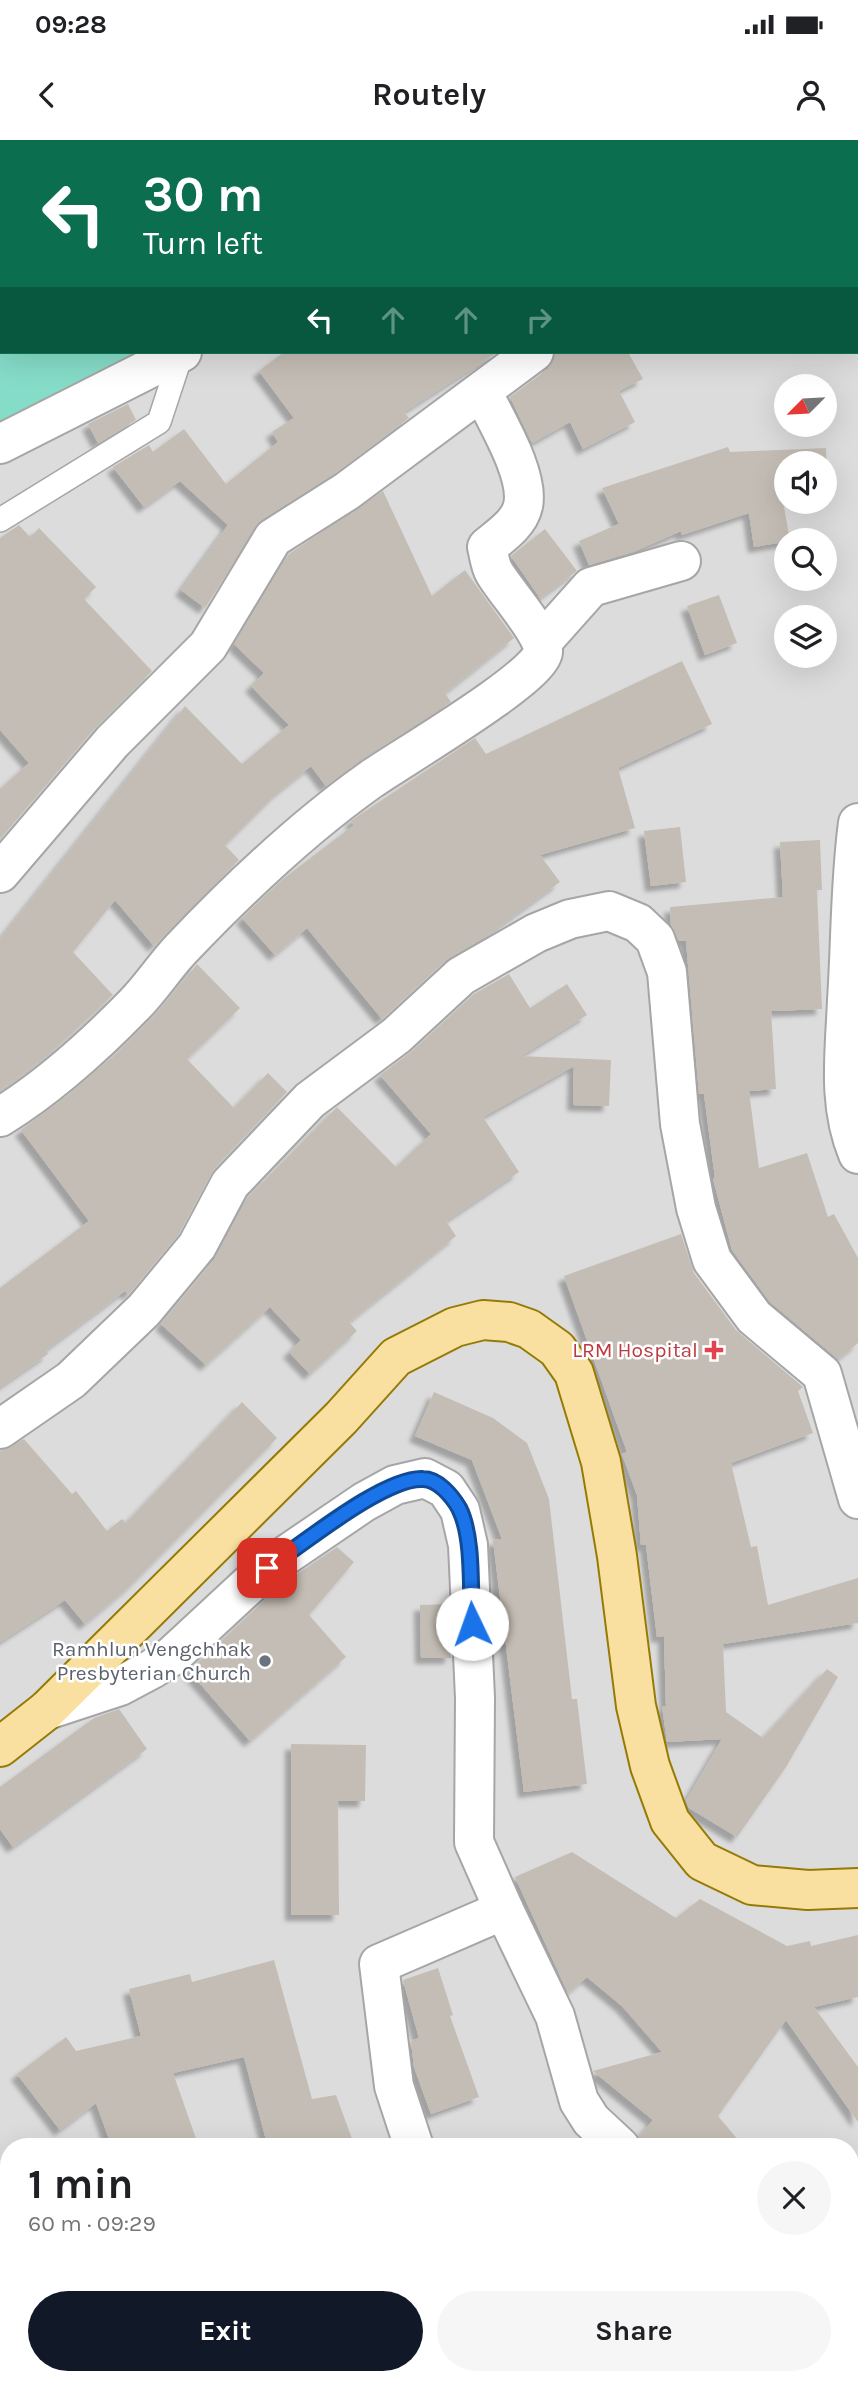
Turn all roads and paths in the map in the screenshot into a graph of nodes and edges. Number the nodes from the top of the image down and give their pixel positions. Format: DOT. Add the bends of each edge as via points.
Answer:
graph roads {
  1 [pos="178,354"];
  2 [pos="181,354"];
  3 [pos="532,354"];
  4 [pos="483,393"];
  5 [pos="0,444"];
  6 [pos="0,520"];
  7 [pos="681,561"];
  8 [pos="542,642"];
  9 [pos="858,823"];
  10 [pos="0,873"];
  11 [pos="0,1117"];
  12 [pos="858,1154"];
  13 [pos="0,1429"];
  14 [pos="858,1499"];
  15 [pos="47,1710"];
  16 [pos="0,1747"];
  17 [pos="858,1888"];
  18 [pos="504,1910"];
  19 [pos="404,2138"];
  20 [pos="610,2138"];
  1 -- 5 [label="street"];
  2 -- 6 [label="lane" via="159,422"];
  3 -- 4 [label="street"];
  4 -- 8 [label="street" via="522,484 523,506 514,524 487,547 492,570"];
  4 -- 10 [label="street" via="347,491 272,538 208,646 112,742"];
  7 -- 8 [label="street" via="591,587"];
  8 -- 11 [label="street" via="539,661 511,686 351,794 270,860 105,1034"];
  9 -- 12 [label="street" via="850,878 843,1065 844,1102"];
  13 -- 14 [label="street" via="71,1380 144,1310 197,1246 230,1184 310,1100 396,1036 461,975 536,933 570,919 609,911 638,923 655,939 667,972 680,1124 696,1208 712,1260 754,1317 822,1374"];
  15 -- 16 [label="main road"];
  15 -- 17 [label="main road" via="341,1418 396,1357 455,1327 483,1320 509,1322 530,1329 557,1349 574,1373 601,1462 636,1706 650,1766 670,1821 702,1861 752,1885 808,1891"];
  15 -- 18 [label="street" via="120,1686 152,1669 267,1568 364,1502 395,1485 425,1478 446,1489 460,1510 468,1545 475,1698 474,1842"];
  18 -- 19 [label="street" via="379,1964"];
  18 -- 20 [label="street" via="555,2016 579,2101"];
}
